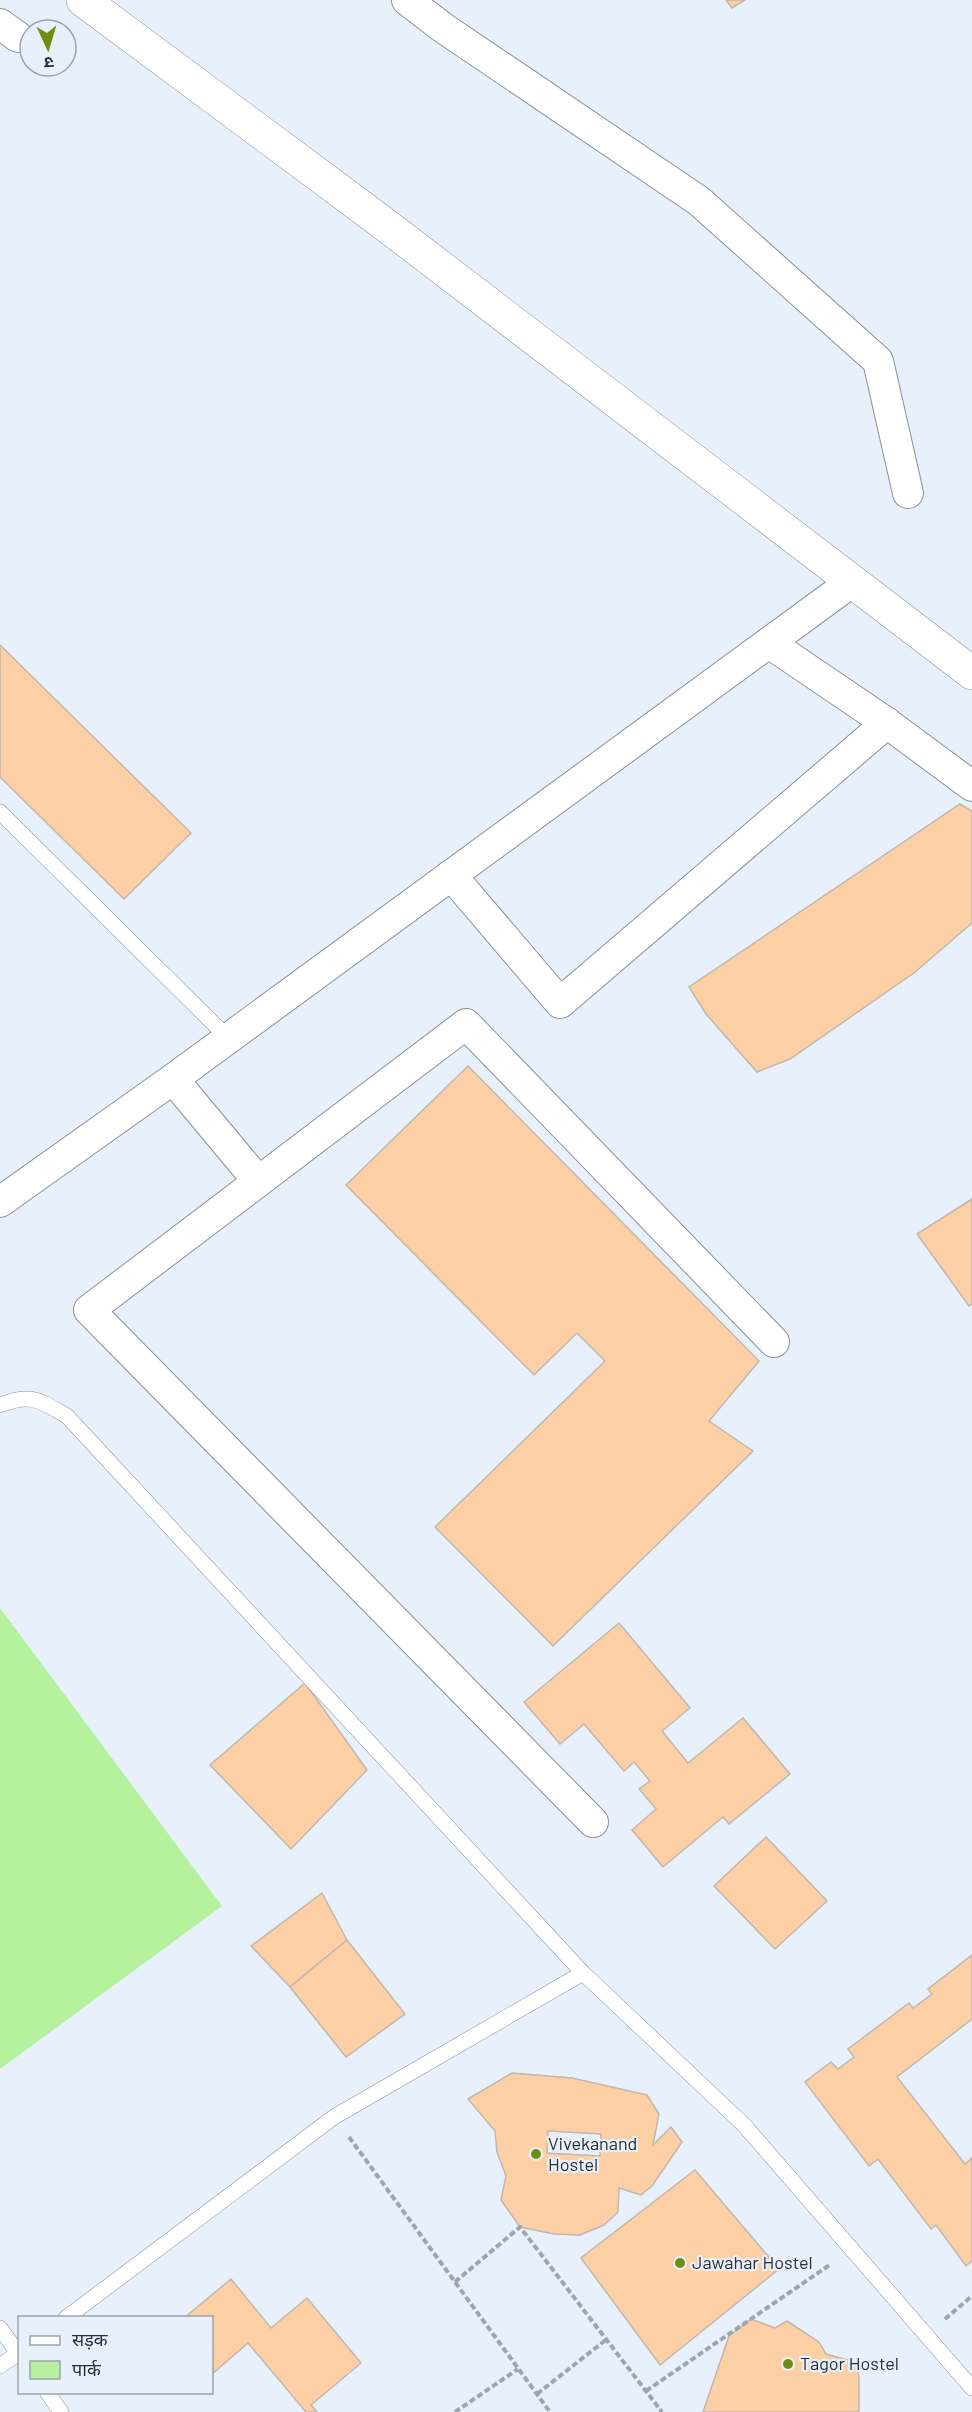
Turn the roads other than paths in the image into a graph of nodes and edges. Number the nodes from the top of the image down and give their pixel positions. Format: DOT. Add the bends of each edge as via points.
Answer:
graph roads {
  1 [pos="83,0"];
  2 [pos="407,0"];
  3 [pos="908,493"];
  4 [pos="853,581"];
  5 [pos="769,643"];
  6 [pos="972,673"];
  7 [pos="887,723"];
  8 [pos="972,786"];
  9 [pos="0,812"];
  10 [pos="451,875"];
  11 [pos="228,1038"];
  12 [pos="172,1079"];
  13 [pos="258,1181"];
  14 [pos="0,1202"];
  15 [pos="774,1342"];
  16 [pos="0,1405"];
  17 [pos="593,1822"];
  18 [pos="583,1973"];
  19 [pos="69,2316"];
  20 [pos="0,2328"];
  21 [pos="18,2353"];
  22 [pos="18,2355"];
  23 [pos="0,2366"];
  24 [pos="972,2388"];
  25 [pos="48,2394"];
  26 [pos="61,2412"];
  1 -- 4 [label="street"];
  2 -- 3 [label="street" via="699,201 878,362"];
  4 -- 5 [label="street"];
  4 -- 6 [label="street"];
  5 -- 7 [label="street"];
  5 -- 10 [label="street"];
  7 -- 8 [label="street"];
  7 -- 10 [label="street" via="560,1003"];
  9 -- 11 [label="lane"];
  10 -- 11 [label="street"];
  11 -- 12 [label="street"];
  12 -- 13 [label="street"];
  12 -- 14 [label="street"];
  13 -- 15 [label="street" via="466,1024"];
  13 -- 17 [label="street" via="89,1310"];
  16 -- 18 [label="lane" via="17,1399 37,1399 67,1416"];
  18 -- 19 [label="lane" via="334,2117"];
  18 -- 24 [label="lane" via="744,2125"];
  20 -- 21 [label="lane"];
  22 -- 23 [label="lane"];
  25 -- 26 [label="lane"];
}
